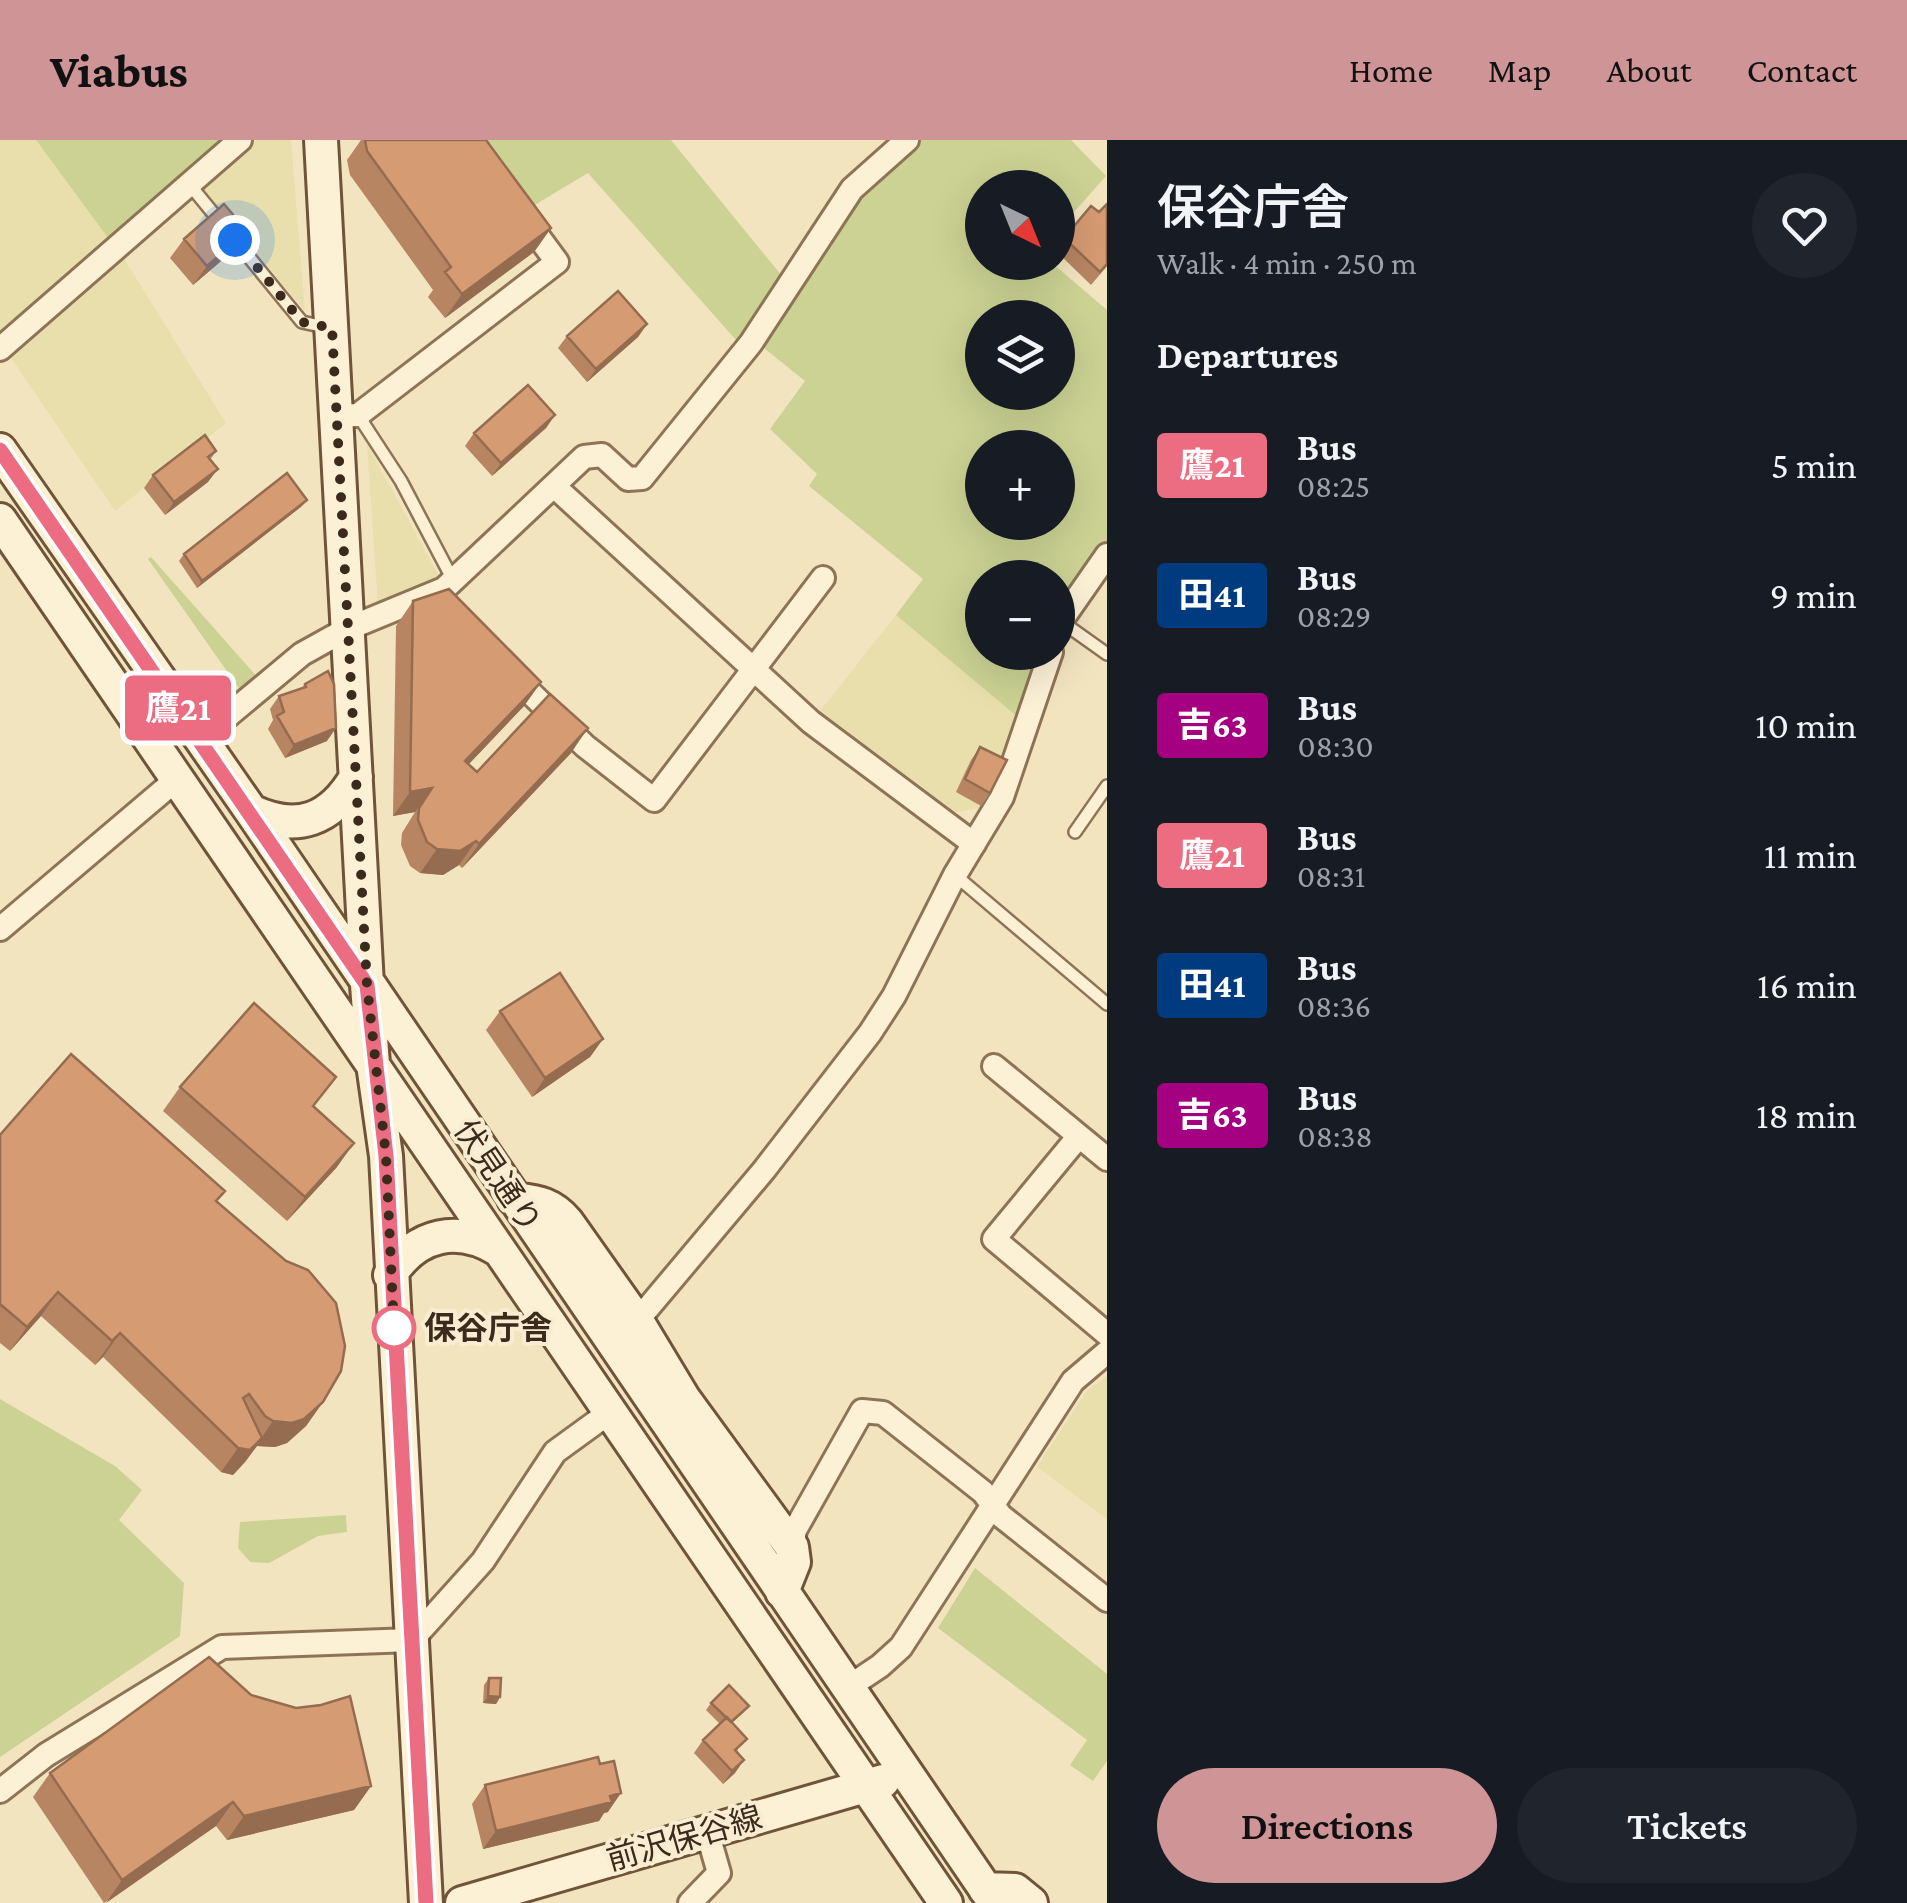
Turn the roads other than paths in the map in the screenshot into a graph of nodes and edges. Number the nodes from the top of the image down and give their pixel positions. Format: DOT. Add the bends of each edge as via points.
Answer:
graph roads {
  1 [pos="240,140"];
  2 [pos="322,140"];
  3 [pos="907,140"];
  4 [pos="190,185"];
  5 [pos="513,201"];
  6 [pos="332,328"];
  7 [pos="0,349"];
  8 [pos="347,416"];
  9 [pos="0,450"];
  10 [pos="554,486"];
  11 [pos="0,520"];
  12 [pos="1107,554"];
  13 [pos="823,578"];
  14 [pos="453,580"];
  15 [pos="1075,603"];
  16 [pos="347,629"];
  17 [pos="1075,636"];
  18 [pos="1107,654"];
  19 [pos="500,664"];
  20 [pos="754,670"];
  21 [pos="1044,670"];
  22 [pos="200,739"];
  23 [pos="356,778"];
  24 [pos="177,779"];
  25 [pos="1107,786"];
  26 [pos="251,812"];
  27 [pos="1074,832"];
  28 [pos="974,844"];
  29 [pos="954,875"];
  30 [pos="0,929"];
  31 [pos="367,985"];
  32 [pos="1107,1004"];
  33 [pos="373,1064"];
  34 [pos="994,1066"];
  35 [pos="1079,1136"];
  36 [pos="1107,1160"];
  37 [pos="514,1199"];
  38 [pos="499,1250"];
  39 [pos="390,1275"];
  40 [pos="636,1322"];
  41 [pos="1107,1334"];
  42 [pos="1107,1352"];
  43 [pos="610,1412"];
  44 [pos="993,1506"];
  45 [pos="792,1547"];
  46 [pos="782,1592"];
  47 [pos="1107,1600"];
  48 [pos="412,1640"];
  49 [pos="847,1688"];
  50 [pos="906,1774"];
  51 [pos="865,1786"];
  52 [pos="0,1792"];
  53 [pos="707,1831"];
  54 [pos="990,1896"];
  55 [pos="426,1903"];
  56 [pos="462,1903"];
  57 [pos="690,1903"];
  58 [pos="946,1903"];
  59 [pos="1031,1903"];
  1 -- 4 [label="street"];
  2 -- 6 [label="main road"];
  3 -- 10 [label="street" via="852,188 751,343 642,478 628,480 602,455 584,457"];
  4 -- 6 [label="lane" via="302,322"];
  4 -- 7 [label="street"];
  5 -- 8 [label="street" via="557,262"];
  6 -- 8 [label="main road"];
  8 -- 14 [label="lane" via="401,481"];
  8 -- 16 [label="main road"];
  9 -- 22 [label="main road, 伏見通り"];
  10 -- 14 [label="street"];
  10 -- 20 [label="street"];
  11 -- 24 [label="main road, 伏見通り"];
  12 -- 15 [label="street"];
  13 -- 20 [label="street"];
  14 -- 16 [label="street" via="437,602"];
  16 -- 22 [label="street" via="302,654"];
  16 -- 23 [label="main road"];
  17 -- 18 [label="lane"];
  19 -- 20 [label="street" via="584,746 654,800"];
  20 -- 28 [label="street" via="810,722"];
  21 -- 28 [label="street" via="1002,797"];
  22 -- 26 [label="main road, 伏見通り"];
  23 -- 26 [label="main road" via="335,808 320,815 280,821"];
  23 -- 31 [label="main road"];
  24 -- 30 [label="street"];
  24 -- 33 [label="main road, 伏見通り"];
  25 -- 27 [label="lane"];
  26 -- 31 [label="main road, 伏見通り"];
  28 -- 29 [label="street"];
  29 -- 32 [label="lane"];
  29 -- 40 [label="street" via="870,1033"];
  31 -- 33 [label="main road"];
  31 -- 37 [label="main road, 伏見通り"];
  33 -- 38 [label="main road, 伏見通り"];
  33 -- 39 [label="main road" via="386,1156"];
  34 -- 35 [label="street"];
  35 -- 36 [label="street"];
  35 -- 41 [label="street" via="994,1238"];
  37 -- 40 [label="main road" via="557,1210"];
  37 -- 46 [label="main road, 伏見通り"];
  38 -- 39 [label="main road" via="468,1235 437,1237 406,1255"];
  38 -- 43 [label="main road, 伏見通り"];
  39 -- 48 [label="main road"];
  40 -- 45 [label="main road"];
  42 -- 44 [label="street" via="1073,1381"];
  43 -- 48 [label="street" via="555,1452 482,1561"];
  43 -- 51 [label="main road, 伏見通り"];
  44 -- 45 [label="street" via="882,1413 862,1411 795,1530"];
  44 -- 47 [label="street"];
  44 -- 49 [label="street" via="901,1648"];
  45 -- 46 [label="main road" via="794,1562"];
  46 -- 49 [label="main road, 伏見通り"];
  48 -- 52 [label="street" via="222,1647 46,1755"];
  48 -- 55 [label="main road"];
  49 -- 50 [label="main road, 伏見通り"];
  50 -- 51 [label="main road, 前沢保谷線"];
  50 -- 54 [label="main road, 伏見通り"];
  51 -- 53 [label="main road, 前沢保谷線"];
  51 -- 58 [label="main road, 伏見通り"];
  53 -- 56 [label="main road, 前沢保谷線"];
  53 -- 57 [label="street" via="719,1872"];
  54 -- 59 [label="main road" via="1015,1890"];
}
